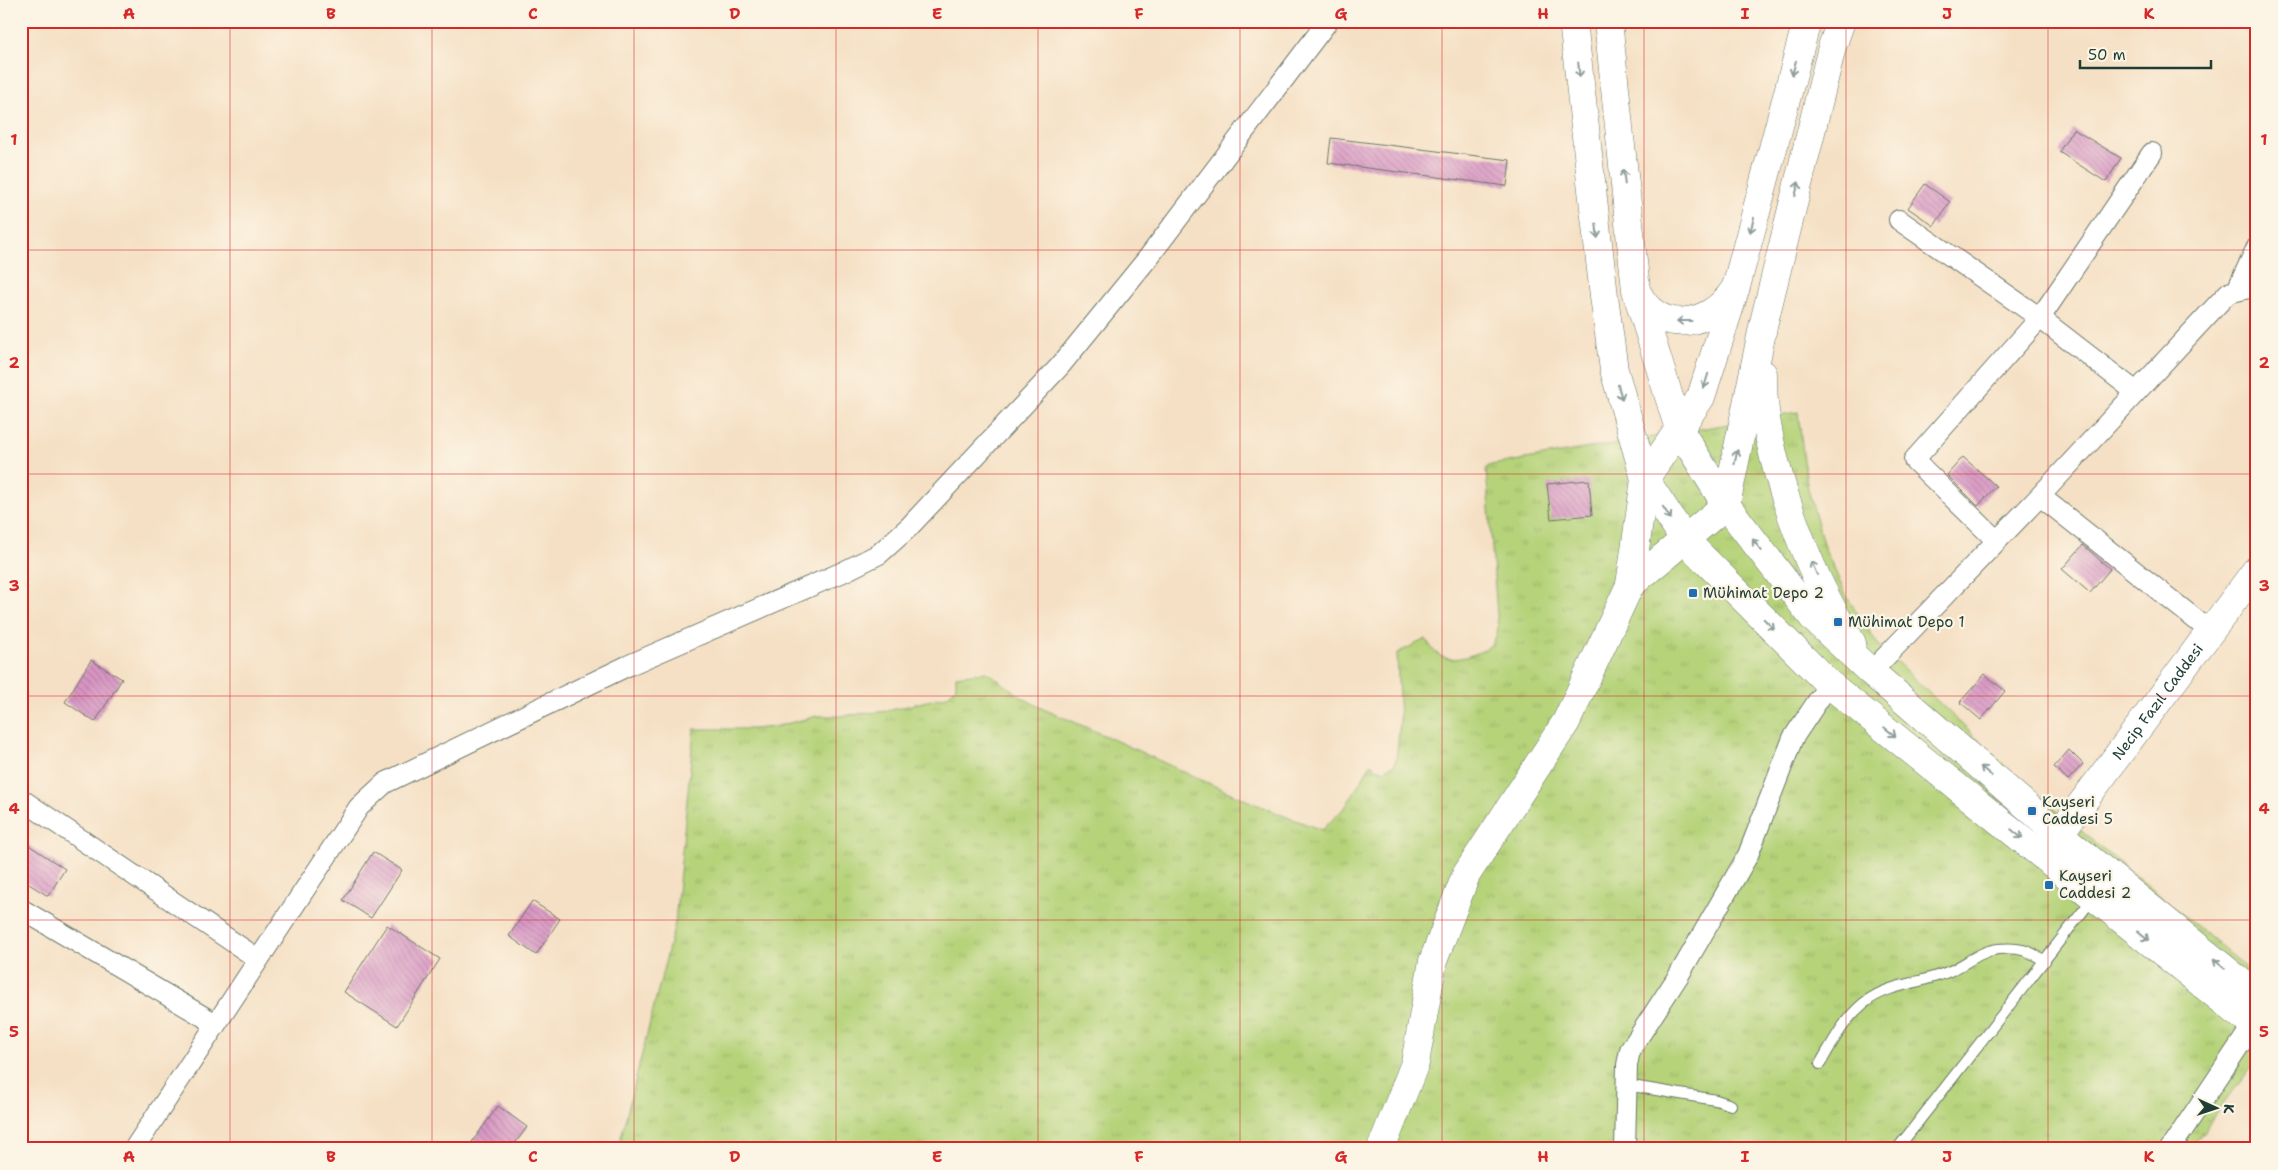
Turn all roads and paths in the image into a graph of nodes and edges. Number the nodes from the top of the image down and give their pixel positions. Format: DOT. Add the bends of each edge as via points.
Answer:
graph roads {
  1 [pos="1328,21"];
  2 [pos="1608,21"];
  3 [pos="1806,21"];
  4 [pos="1841,21"];
  5 [pos="1572,22"];
  6 [pos="2152,153"];
  7 [pos="1899,220"];
  8 [pos="2257,247"];
  9 [pos="1736,287"];
  10 [pos="2247,288"];
  11 [pos="1636,290"];
  12 [pos="2040,318"];
  13 [pos="1764,322"];
  14 [pos="2136,392"];
  15 [pos="1679,429"];
  16 [pos="1645,479"];
  17 [pos="2040,496"];
  18 [pos="1726,505"];
  19 [pos="1685,540"];
  20 [pos="1996,540"];
  21 [pos="2257,569"];
  22 [pos="1630,585"];
  23 [pos="2210,631"];
  24 [pos="1870,672"];
  25 [pos="1829,684"];
  26 [pos="21,799"];
  27 [pos="2059,834"];
  28 [pos="2094,896"];
  29 [pos="21,909"];
  30 [pos="258,959"];
  31 [pos="2045,960"];
  32 [pos="2256,993"];
  33 [pos="216,1024"];
  34 [pos="2255,1026"];
  35 [pos="1820,1064"];
  36 [pos="1626,1085"];
  37 [pos="1731,1105"];
  38 [pos="134,1149"];
  39 [pos="1381,1149"];
  40 [pos="1625,1149"];
  41 [pos="1897,1149"];
  42 [pos="2170,1149"];
  1 -- 30 [label="street" via="1148,258 1060,366 909,527 879,554 627,666 385,783 359,807"];
  11 -- 2 [label="street, one-way"];
  3 -- 9 [label="street, one-way"];
  13 -- 4 [label="street, one-way" via="1832,46"];
  5 -- 16 [label="street, one-way" via="1614,370"];
  6 -- 12 [label="street"];
  7 -- 12 [label="street"];
  8 -- 10 [label="street"];
  9 -- 11 [label="street, one-way" via="1726,303 1712,314 1695,321 1677,322 1644,306"];
  9 -- 15 [label="street, one-way" via="1701,397"];
  10 -- 14 [label="street" via="2228,293"];
  11 -- 15 [label="street"];
  12 -- 14 [label="street"];
  12 -- 20 [label="street" via="1914,460"];
  18 -- 13 [label="street, one-way"];
  24 -- 13 [label="street, one-way" via="1838,622 1802,542 1777,472 1762,394"];
  14 -- 17 [label="street"];
  15 -- 16 [label="street"];
  15 -- 18 [label="street"];
  16 -- 19 [label="street, one-way"];
  16 -- 22 [label="street"];
  17 -- 20 [label="street"];
  17 -- 23 [label="street"];
  18 -- 19 [label="street"];
  24 -- 18 [label="street, one-way" via="1814,619"];
  19 -- 22 [label="street"];
  19 -- 25 [label="street, one-way"];
  20 -- 24 [label="street"];
  21 -- 23 [label="street, Necip Fazıl Caddesi"];
  22 -- 39 [label="street" via="1566,722 1466,876 1433,961 1415,1063"];
  23 -- 27 [label="street, Necip Fazıl Caddesi"];
  27 -- 24 [label="street, one-way"];
  25 -- 28 [label="street, one-way"];
  25 -- 36 [label="street" via="1793,738 1748,854 1679,975 1630,1050"];
  26 -- 30 [label="street"];
  32 -- 27 [label="street, one-way"];
  28 -- 31 [label="lane"];
  28 -- 34 [label="street, one-way"];
  29 -- 33 [label="street"];
  30 -- 33 [label="street"];
  31 -- 35 [label="lane" via="2026,949 1997,949 1929,979 1882,991 1853,1012"];
  31 -- 41 [label="lane"];
  33 -- 38 [label="street"];
  34 -- 42 [label="street"];
  36 -- 37 [label="lane"];
  36 -- 40 [label="street"];
}
